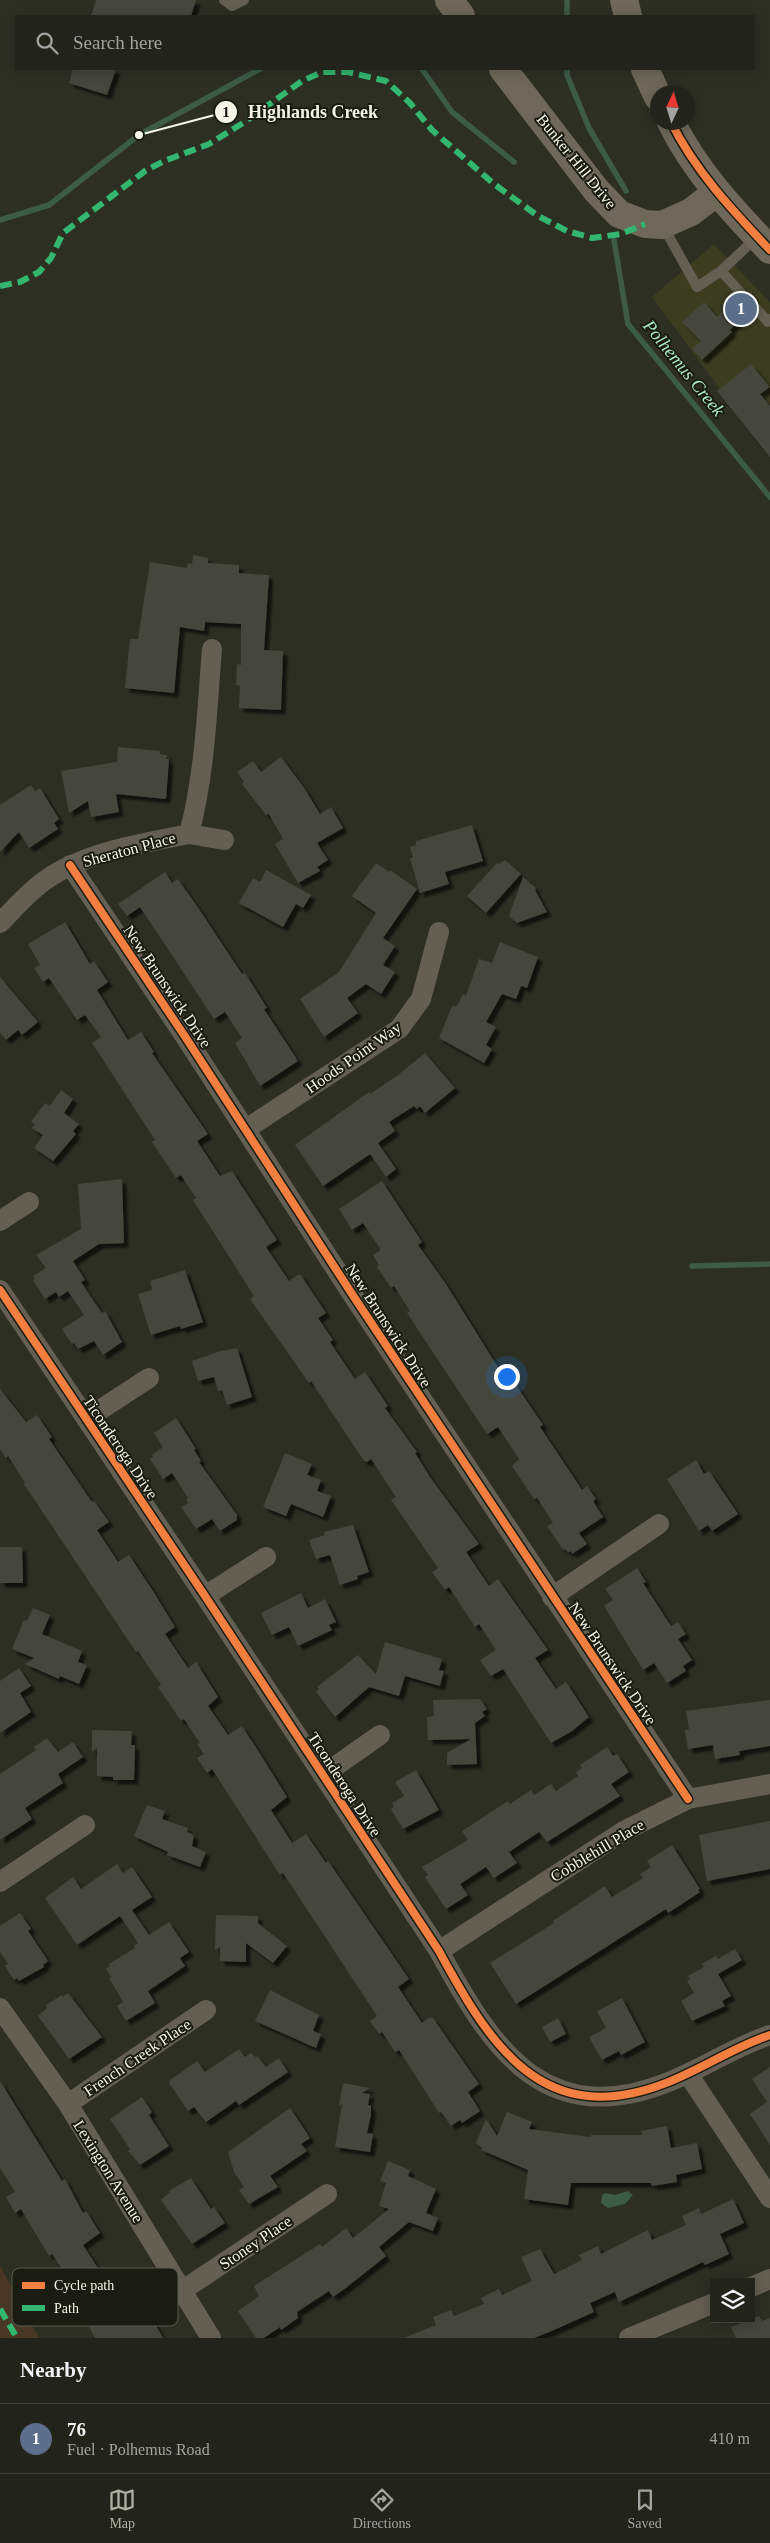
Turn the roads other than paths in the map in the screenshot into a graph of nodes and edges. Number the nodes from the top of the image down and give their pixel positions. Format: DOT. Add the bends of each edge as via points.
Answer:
graph roads {
  1 [pos="224,0"];
  2 [pos="244,0"];
  3 [pos="449,0"];
  4 [pos="624,0"];
  5 [pos="460,15"];
  6 [pos="628,15"];
  7 [pos="504,70"];
  8 [pos="645,70"];
  9 [pos="652,85"];
  10 [pos="675,130"];
  11 [pos="717,192"];
  12 [pos="662,225"];
  13 [pos="764,243"];
  14 [pos="721,271"];
  15 [pos="741,293"];
  16 [pos="754,306"];
  17 [pos="770,319"];
  18 [pos="212,649"];
  19 [pos="189,834"];
  20 [pos="224,840"];
  21 [pos="70,865"];
  22 [pos="0,923"];
  23 [pos="439,932"];
  24 [pos="246,1130"];
  25 [pos="29,1202"];
  26 [pos="0,1221"];
  27 [pos="0,1290"];
  28 [pos="149,1378"];
  29 [pos="86,1419"];
  30 [pos="659,1524"];
  31 [pos="266,1557"];
  32 [pos="206,1596"];
  33 [pos="552,1596"];
  34 [pos="380,1735"];
  35 [pos="323,1775"];
  36 [pos="770,1784"];
  37 [pos="688,1799"];
  38 [pos="86,1825"];
  39 [pos="0,1882"];
  40 [pos="439,1951"];
  41 [pos="0,2008"];
  42 [pos="206,2010"];
  43 [pos="770,2035"];
  44 [pos="688,2074"];
  45 [pos="68,2104"];
  46 [pos="327,2194"];
  47 [pos="770,2198"];
  48 [pos="169,2268"];
  49 [pos="770,2280"];
  50 [pos="178,2282"];
  51 [pos="755,2286"];
  52 [pos="183,2290"];
  53 [pos="710,2305"];
  54 [pos="211,2338"];
  55 [pos="629,2338"];
  1 -- 2 [label="lane" via="232,6"];
  3 -- 5 [label="street"];
  4 -- 6 [label="street"];
  7 -- 12 [label="street, Bunker Hill Drive" via="596,190 619,214 645,224"];
  8 -- 9 [label="street"];
  10 -- 11 [label="street"];
  11 -- 12 [label="street" via="691,212"];
  11 -- 13 [label="street"];
  12 -- 14 [label="lane" via="697,287"];
  13 -- 14 [label="lane"];
  14 -- 15 [label="lane"];
  16 -- 17 [label="lane" via="768,322"];
  18 -- 19 [label="street, Sheraton Place" via="203,758"];
  19 -- 20 [label="street, Sheraton Place"];
  19 -- 21 [label="street, Sheraton Place" via="140,843"];
  21 -- 22 [label="street, Sheraton Place" via="26,896"];
  21 -- 24 [label="street, New Brunswick Drive"];
  23 -- 24 [label="street, Hoods Point Way" via="421,1000 399,1028"];
  24 -- 33 [label="street, New Brunswick Drive"];
  25 -- 26 [label="street"];
  27 -- 29 [label="street, Ticonderoga Drive"];
  28 -- 29 [label="street"];
  29 -- 32 [label="street, Ticonderoga Drive"];
  30 -- 33 [label="street"];
  31 -- 32 [label="street"];
  32 -- 35 [label="street, Ticonderoga Drive"];
  33 -- 37 [label="street, New Brunswick Drive"];
  34 -- 35 [label="street"];
  35 -- 40 [label="street, Ticonderoga Drive"];
  36 -- 37 [label="street, Cobblehill Place"];
  37 -- 40 [label="street, Cobblehill Place" via="624,1831"];
  38 -- 39 [label="street"];
  40 -- 44 [label="street, Ticonderoga Drive" via="486,2031 508,2056 548,2084 596,2096 620,2095 642,2092"];
  41 -- 45 [label="street, Lexington Avenue"];
  42 -- 45 [label="street, French Creek Place"];
  43 -- 44 [label="street, Ticonderoga Drive" via="748,2042"];
  44 -- 47 [label="street"];
  45 -- 48 [label="street, Lexington Avenue"];
  46 -- 52 [label="street, Stoney Place"];
  49 -- 51 [label="street"];
  50 -- 52 [label="street, Lexington Avenue"];
  52 -- 54 [label="street, Lexington Avenue"];
  53 -- 55 [label="street"];
}
